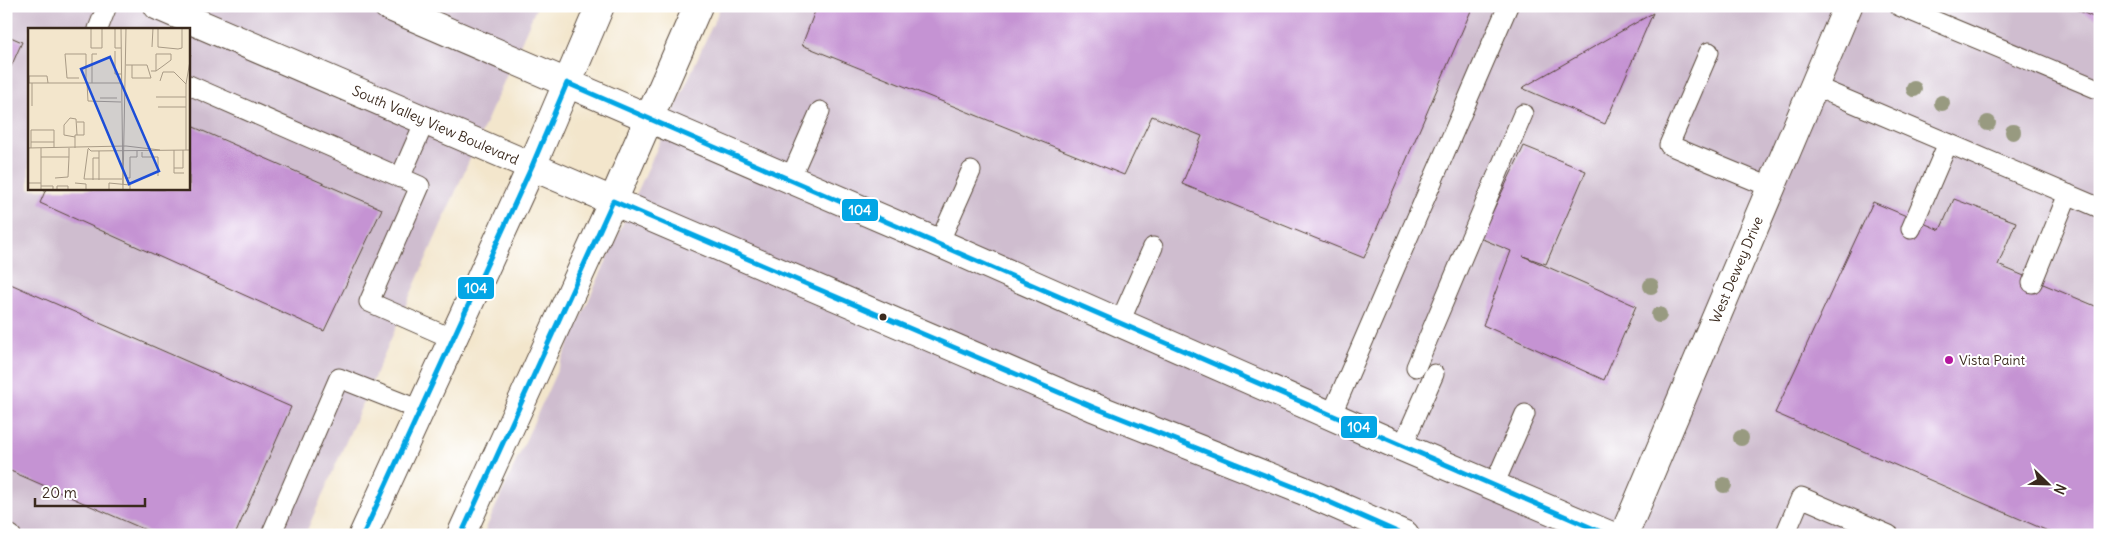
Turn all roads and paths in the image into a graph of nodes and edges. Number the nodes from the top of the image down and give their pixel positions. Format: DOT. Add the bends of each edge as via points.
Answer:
graph roads {
  1 [pos="107,6"];
  2 [pos="158,6"];
  3 [pos="388,6"];
  4 [pos="600,6"];
  5 [pos="698,6"];
  6 [pos="1508,6"];
  7 [pos="1848,6"];
  8 [pos="1899,6"];
  9 [pos="98,28"];
  10 [pos="1709,52"];
  11 [pos="567,83"];
  12 [pos="190,85"];
  13 [pos="1814,86"];
  14 [pos="2100,90"];
  15 [pos="820,111"];
  16 [pos="1523,114"];
  17 [pos="649,119"];
  18 [pos="425,121"];
  19 [pos="1948,143"];
  20 [pos="532,166"];
  21 [pos="971,171"];
  22 [pos="400,178"];
  23 [pos="790,179"];
  24 [pos="1770,187"];
  25 [pos="2068,194"];
  26 [pos="613,201"];
  27 [pos="2100,208"];
  28 [pos="1911,229"];
  29 [pos="939,243"];
  30 [pos="1153,246"];
  31 [pos="2032,283"];
  32 [pos="1119,324"];
  33 [pos="453,339"];
  34 [pos="1416,367"];
  35 [pos="1434,374"];
  36 [pos="420,410"];
  37 [pos="1525,414"];
  38 [pos="1332,416"];
  39 [pos="1402,447"];
  40 [pos="1494,485"];
  41 [pos="6,533"];
  42 [pos="11,535"];
  43 [pos="271,535"];
  44 [pos="363,535"];
  45 [pos="462,535"];
  46 [pos="1405,535"];
  47 [pos="1609,535"];
  48 [pos="1624,535"];
  49 [pos="1785,535"];
  50 [pos="1889,535"];
  1 -- 9 [label="lane"];
  2 -- 18 [label="main road, South Valley View Boulevard"];
  3 -- 11 [label="main road"];
  4 -- 11 [label="main road"];
  5 -- 17 [label="main road"];
  6 -- 38 [label="lane"];
  7 -- 13 [label="main road, West Dewey Drive"];
  8 -- 14 [label="lane"];
  10 -- 24 [label="lane" via="1669,145"];
  11 -- 17 [label="main road"];
  11 -- 20 [label="main road"];
  12 -- 22 [label="lane"];
  13 -- 19 [label="lane"];
  13 -- 24 [label="main road, West Dewey Drive"];
  15 -- 23 [label="lane"];
  16 -- 34 [label="lane"];
  17 -- 23 [label="main road"];
  17 -- 26 [label="main road"];
  18 -- 20 [label="main road, South Valley View Boulevard"];
  18 -- 22 [label="lane"];
  19 -- 25 [label="lane"];
  19 -- 28 [label="lane"];
  20 -- 26 [label="main road, South Valley View Boulevard"];
  20 -- 33 [label="main road"];
  21 -- 29 [label="lane"];
  22 -- 33 [label="lane" via="420,186 369,302"];
  23 -- 29 [label="main road"];
  24 -- 48 [label="main road, West Dewey Drive"];
  25 -- 27 [label="lane"];
  25 -- 31 [label="lane"];
  26 -- 45 [label="main road"];
  26 -- 46 [label="main road, South Valley View Boulevard" via="1093,407 1302,490"];
  29 -- 32 [label="main road"];
  30 -- 32 [label="lane"];
  32 -- 38 [label="main road"];
  33 -- 36 [label="main road"];
  35 -- 39 [label="lane"];
  36 -- 43 [label="lane" via="339,378"];
  36 -- 44 [label="main road"];
  37 -- 40 [label="lane"];
  38 -- 39 [label="main road"];
  39 -- 40 [label="main road"];
  40 -- 47 [label="main road"];
  41 -- 42 [label="lane"];
  49 -- 50 [label="lane" via="1801,497"];
}
